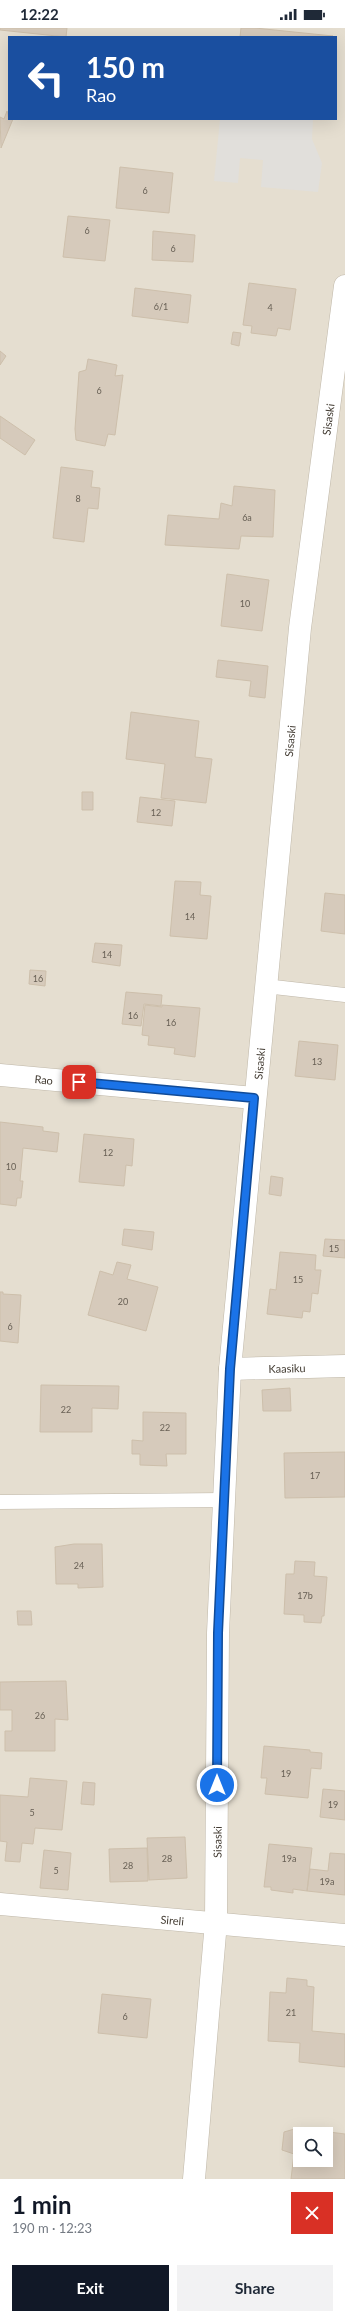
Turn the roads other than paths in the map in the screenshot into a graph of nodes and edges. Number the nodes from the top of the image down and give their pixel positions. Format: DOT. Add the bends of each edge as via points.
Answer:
graph roads {
  1 [pos="345,286"];
  2 [pos="265,986"];
  3 [pos="345,995"];
  4 [pos="0,1075"];
  5 [pos="254,1098"];
  6 [pos="345,1366"];
  7 [pos="230,1369"];
  8 [pos="224,1500"];
  9 [pos="0,1502"];
  10 [pos="0,1904"];
  11 [pos="216,1922"];
  12 [pos="345,1935"];
  13 [pos="194,2179"];
  1 -- 2 [label="street, Sisaski" via="300,628"];
  2 -- 3 [label="lane"];
  2 -- 5 [label="street, Sisaski"];
  4 -- 5 [label="street, Rao"];
  5 -- 7 [label="street, Sisaski"];
  6 -- 7 [label="street, Kaasiku"];
  7 -- 8 [label="street, Sisaski"];
  8 -- 9 [label="lane"];
  8 -- 11 [label="street, Sisaski" via="218,1633"];
  10 -- 11 [label="street, Sireli"];
  11 -- 12 [label="street, Sireli"];
  11 -- 13 [label="street, Sisaski"];
}
